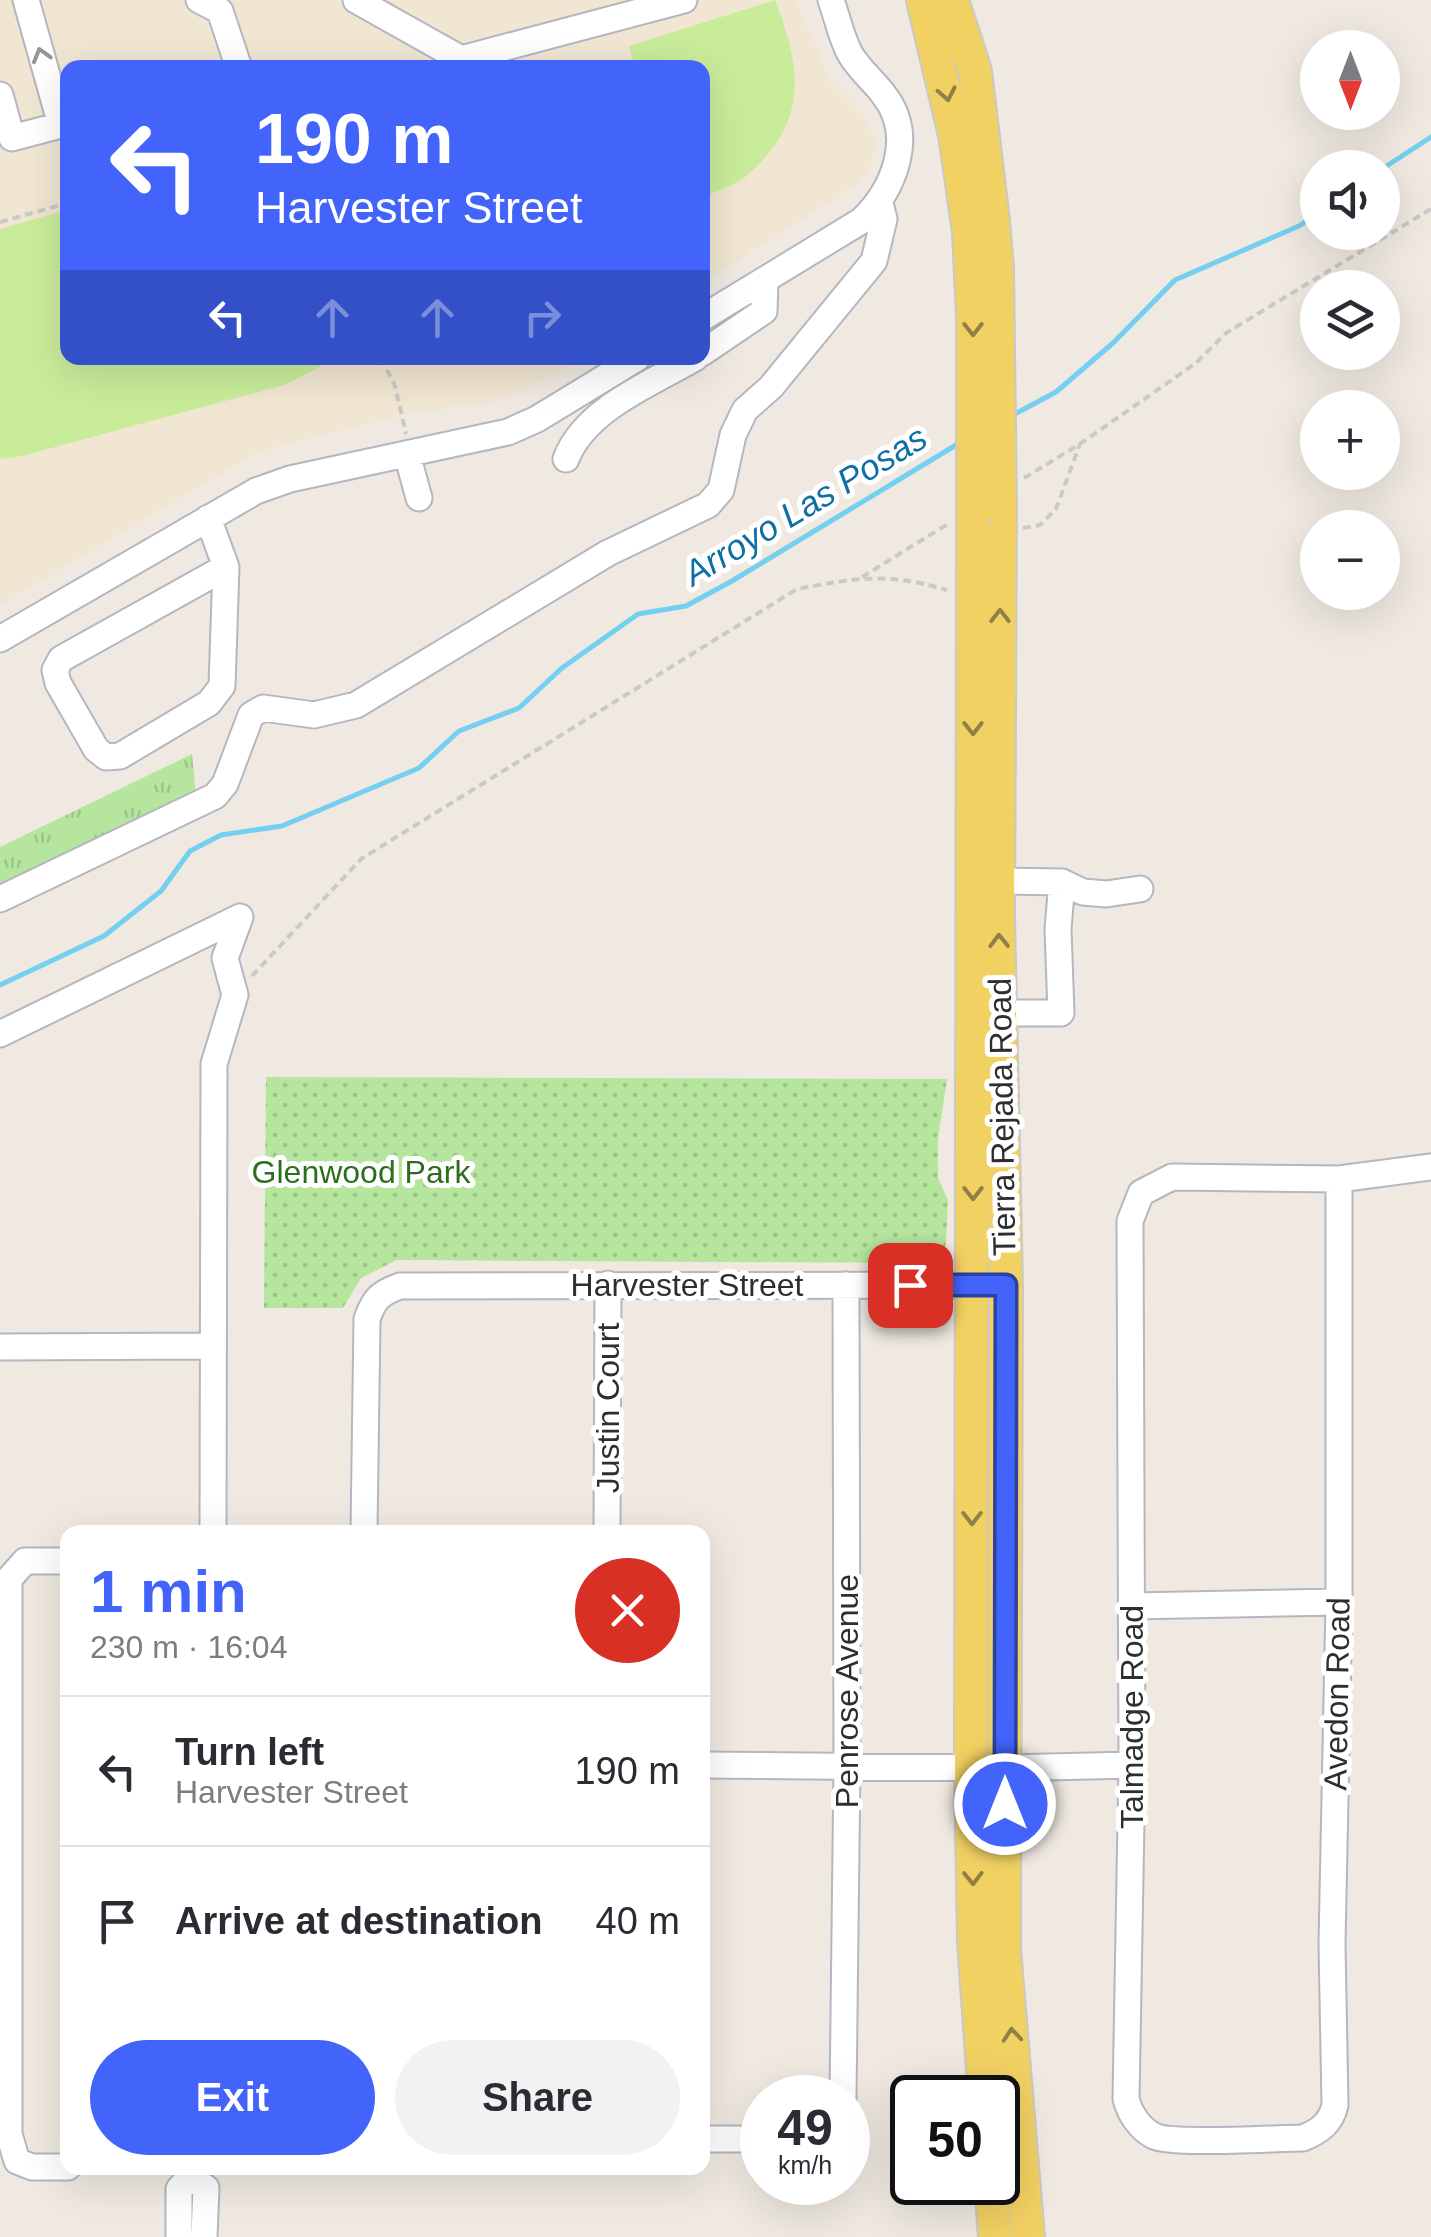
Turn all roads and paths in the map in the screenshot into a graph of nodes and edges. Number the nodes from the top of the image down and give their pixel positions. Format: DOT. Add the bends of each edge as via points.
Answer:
graph roads {
  1 [pos="26,0"];
  2 [pos="199,0"];
  3 [pos="356,0"];
  4 [pos="682,0"];
  5 [pos="831,0"];
  6 [pos="923,0"];
  7 [pos="952,0"];
  8 [pos="639,6"];
  9 [pos="236,60"];
  10 [pos="0,95"];
  11 [pos="60,111"];
  12 [pos="60,125"];
  13 [pos="880,203"];
  14 [pos="60,205"];
  15 [pos="1431,210"];
  16 [pos="0,222"];
  17 [pos="981,227"];
  18 [pos="765,280"];
  19 [pos="710,313"];
  20 [pos="710,348"];
  21 [pos="384,365"];
  22 [pos="625,365"];
  23 [pos="683,365"];
  24 [pos="406,444"];
  25 [pos="1080,444"];
  26 [pos="566,459"];
  27 [pos="419,498"];
  28 [pos="990,513"];
  29 [pos="208,518"];
  30 [pos="226,567"];
  31 [pos="862,576"];
  32 [pos="973,597"];
  33 [pos="0,639"];
  34 [pos="998,880"];
  35 [pos="1062,882"];
  36 [pos="1140,890"];
  37 [pos="0,899"];
  38 [pos="235,995"];
  39 [pos="1000,1014"];
  40 [pos="0,1034"];
  41 [pos="1431,1168"];
  42 [pos="1340,1180"];
  43 [pos="608,1284"];
  44 [pos="846,1285"];
  45 [pos="990,1285"];
  46 [pos="213,1346"];
  47 [pos="0,1347"];
  48 [pos="213,1525"];
  49 [pos="364,1525"];
  50 [pos="607,1525"];
  51 [pos="60,1560"];
  52 [pos="1339,1602"];
  53 [pos="1132,1606"];
  54 [pos="710,1764"];
  55 [pos="847,1766"];
  56 [pos="1132,1766"];
  57 [pos="971,1768"];
  58 [pos="1005,1768"];
  59 [pos="843,2075"];
  60 [pos="983,2075"];
  61 [pos="710,2139"];
  62 [pos="740,2139"];
  63 [pos="1249,2139"];
  64 [pos="60,2167"];
  65 [pos="188,2175"];
  66 [pos="193,2175"];
  67 [pos="993,2205"];
  68 [pos="179,2237"];
  69 [pos="204,2237"];
  70 [pos="995,2237"];
  71 [pos="1028,2237"];
  11 -- 1 [label="street, one-way"];
  2 -- 9 [label="street" via="220,11"];
  3 -- 8 [label="street" via="461,59"];
  4 -- 8 [label="street"];
  5 -- 13 [label="street" via="848,52 887,98 896,121 896,176"];
  6 -- 17 [label="main road, Tierra Rejada Road, one-way"];
  7 -- 17 [label="main road, Tierra Rejada Road" via="974,71"];
  10 -- 12 [label="street" via="12,138"];
  13 -- 18 [label="street"];
  13 -- 37 [label="street" via="884,219 874,261 745,410 721,490 708,505 608,553 356,706 314,716 263,708 251,715 215,796"];
  14 -- 16 [label="path"];
  15 -- 25 [label="path" via="1226,334 1196,363"];
  17 -- 28 [label="main road, Tierra Rejada Road, bridge" via="998,267"];
  18 -- 19 [label="street"];
  18 -- 20 [label="street" via="764,311"];
  21 -- 24 [label="path"];
  22 -- 24 [label="street" via="508,432"];
  23 -- 26 [label="street" via="603,413"];
  24 -- 27 [label="street"];
  24 -- 29 [label="street" via="256,491"];
  25 -- 28 [label="path"];
  25 -- 28 [label="path" via="1056,510 1040,525"];
  28 -- 31 [label="path"];
  28 -- 32 [label="main road, Tierra Rejada Road"];
  34 -- 28 [label="main road, Tierra Rejada Road, one-way"];
  29 -- 30 [label="street"];
  29 -- 33 [label="street"];
  30 -- 30 [label="street" via="218,695 120,756 106,756 58,683 61,659"];
  31 -- 32 [label="path" via="901,578"];
  31 -- 38 [label="path" via="797,589 361,858"];
  32 -- 45 [label="main road, Tierra Rejada Road, one-way"];
  34 -- 35 [label="street"];
  39 -- 34 [label="main road, Tierra Rejada Road, one-way"];
  35 -- 36 [label="street" via="1083,892"];
  35 -- 39 [label="street" via="1061,1013"];
  38 -- 40 [label="street" via="225,958 240,916"];
  38 -- 46 [label="street" via="214,1064"];
  39 -- 45 [label="main road, Tierra Rejada Road"];
  41 -- 42 [label="street"];
  42 -- 52 [label="street, Avedon Road"];
  42 -- 53 [label="street, Talmadge Road" via="1172,1177 1141,1193 1130,1221"];
  43 -- 44 [label="street, Harvester Street"];
  43 -- 49 [label="street, Harvester Street" via="400,1286 383,1292 366,1319"];
  43 -- 50 [label="street, Justin Court"];
  44 -- 45 [label="street, Harvester Street"];
  44 -- 55 [label="street, Penrose Avenue"];
  45 -- 57 [label="main road, Tierra Rejada Road, one-way"];
  45 -- 58 [label="main road, Tierra Rejada Road"];
  46 -- 47 [label="street"];
  46 -- 48 [label="street"];
  51 -- 64 [label="street" via="24,1561 8,1579 8,2134 17,2161"];
  52 -- 53 [label="street"];
  52 -- 63 [label="street, Avedon Road" via="1335,2105 1330,2120 1303,2138"];
  53 -- 56 [label="street, Talmadge Road"];
  54 -- 55 [label="street"];
  55 -- 57 [label="street"];
  55 -- 59 [label="street, Penrose Avenue"];
  56 -- 58 [label="street"];
  56 -- 63 [label="street, Talmadge Road" via="1128,2107 1147,2132 1162,2139"];
  57 -- 58 [label="street"];
  57 -- 60 [label="main road, Tierra Rejada Road, one-way"];
  71 -- 58 [label="main road, Tierra Rejada Road, one-way" via="1004,1949"];
  61 -- 62 [label="street"];
  65 -- 68 [label="street" via="179,2190"];
  66 -- 69 [label="street" via="206,2188"];
  67 -- 70 [label="main road"];
}
